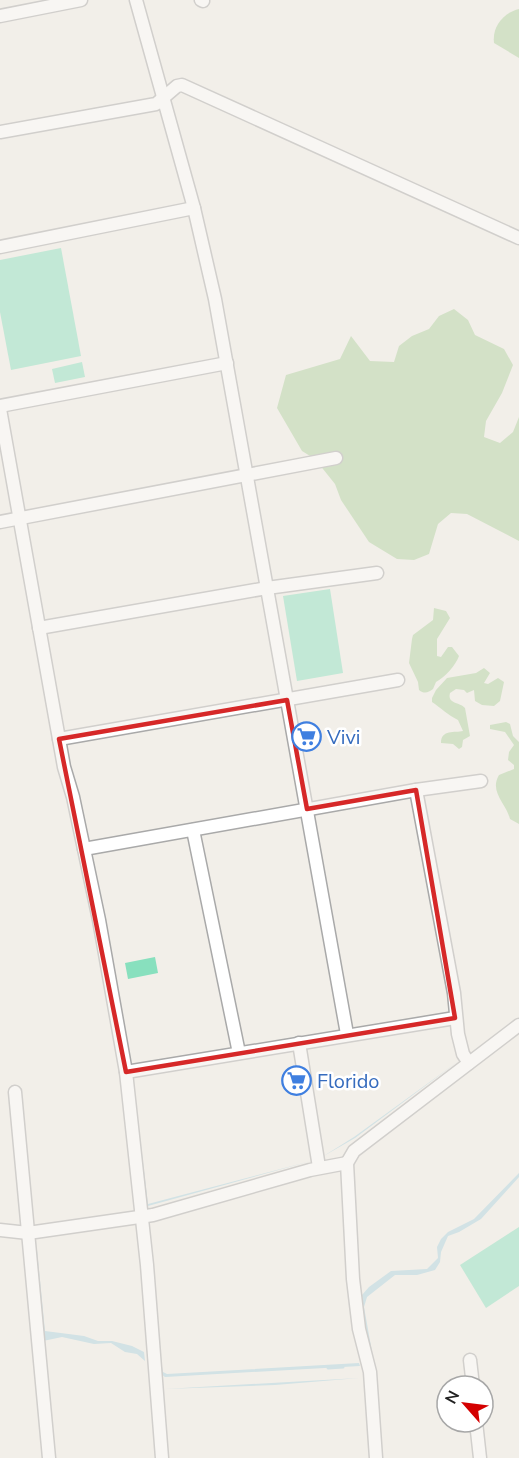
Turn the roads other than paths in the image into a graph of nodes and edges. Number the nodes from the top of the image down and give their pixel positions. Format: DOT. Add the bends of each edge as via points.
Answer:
graph roads {
  1 [pos="81,0"];
  2 [pos="136,0"];
  3 [pos="0,16"];
  4 [pos="164,98"];
  5 [pos="0,132"];
  6 [pos="194,208"];
  7 [pos="519,238"];
  8 [pos="0,247"];
  9 [pos="227,363"];
  10 [pos="0,408"];
  11 [pos="336,458"];
  12 [pos="247,476"];
  13 [pos="20,518"];
  14 [pos="0,522"];
  15 [pos="377,573"];
  16 [pos="267,588"];
  17 [pos="39,628"];
  18 [pos="398,680"];
  19 [pos="287,700"];
  20 [pos="59,739"];
  21 [pos="481,781"];
  22 [pos="416,790"];
  23 [pos="307,809"];
  24 [pos="193,830"];
  25 [pos="84,849"];
  26 [pos="455,1018"];
  27 [pos="519,1024"];
  28 [pos="347,1034"];
  29 [pos="299,1043"];
  30 [pos="239,1053"];
  31 [pos="469,1063"];
  32 [pos="126,1072"];
  33 [pos="15,1092"];
  34 [pos="347,1163"];
  35 [pos="319,1167"];
  36 [pos="143,1217"];
  37 [pos="0,1230"];
  38 [pos="27,1233"];
  39 [pos="470,1360"];
  40 [pos="472,1374"];
  41 [pos="477,1434"];
  42 [pos="49,1458"];
  43 [pos="162,1458"];
  44 [pos="376,1458"];
  45 [pos="480,1458"];
  1 -- 3 [label="street"];
  2 -- 4 [label="street"];
  4 -- 5 [label="street" via="156,104"];
  4 -- 6 [label="street"];
  4 -- 7 [label="street" via="177,86 191,87"];
  6 -- 8 [label="street"];
  6 -- 9 [label="street"];
  9 -- 10 [label="street"];
  9 -- 12 [label="street"];
  10 -- 13 [label="street"];
  11 -- 12 [label="street"];
  12 -- 13 [label="street"];
  12 -- 16 [label="street"];
  13 -- 14 [label="street"];
  13 -- 17 [label="street"];
  15 -- 16 [label="street"];
  16 -- 17 [label="street"];
  16 -- 19 [label="street"];
  17 -- 20 [label="street"];
  18 -- 19 [label="street"];
  19 -- 20 [label="street"];
  19 -- 23 [label="street"];
  20 -- 25 [label="street"];
  21 -- 22 [label="street"];
  22 -- 23 [label="street"];
  22 -- 26 [label="street" via="454,993"];
  23 -- 24 [label="street"];
  23 -- 28 [label="street"];
  24 -- 25 [label="street"];
  24 -- 30 [label="street"];
  25 -- 32 [label="street"];
  26 -- 28 [label="street"];
  26 -- 31 [label="street" via="461,1048"];
  27 -- 31 [label="street"];
  28 -- 29 [label="street"];
  29 -- 30 [label="street"];
  29 -- 35 [label="street"];
  30 -- 32 [label="street"];
  31 -- 34 [label="street" via="354,1151"];
  32 -- 36 [label="street"];
  33 -- 38 [label="street"];
  34 -- 35 [label="street"];
  34 -- 44 [label="street" via="353,1279 359,1329 370,1372"];
  35 -- 36 [label="street"];
  36 -- 38 [label="street"];
  36 -- 43 [label="street"];
  37 -- 38 [label="street"];
  38 -- 42 [label="street"];
  39 -- 40 [label="street"];
  41 -- 45 [label="street"];
}
